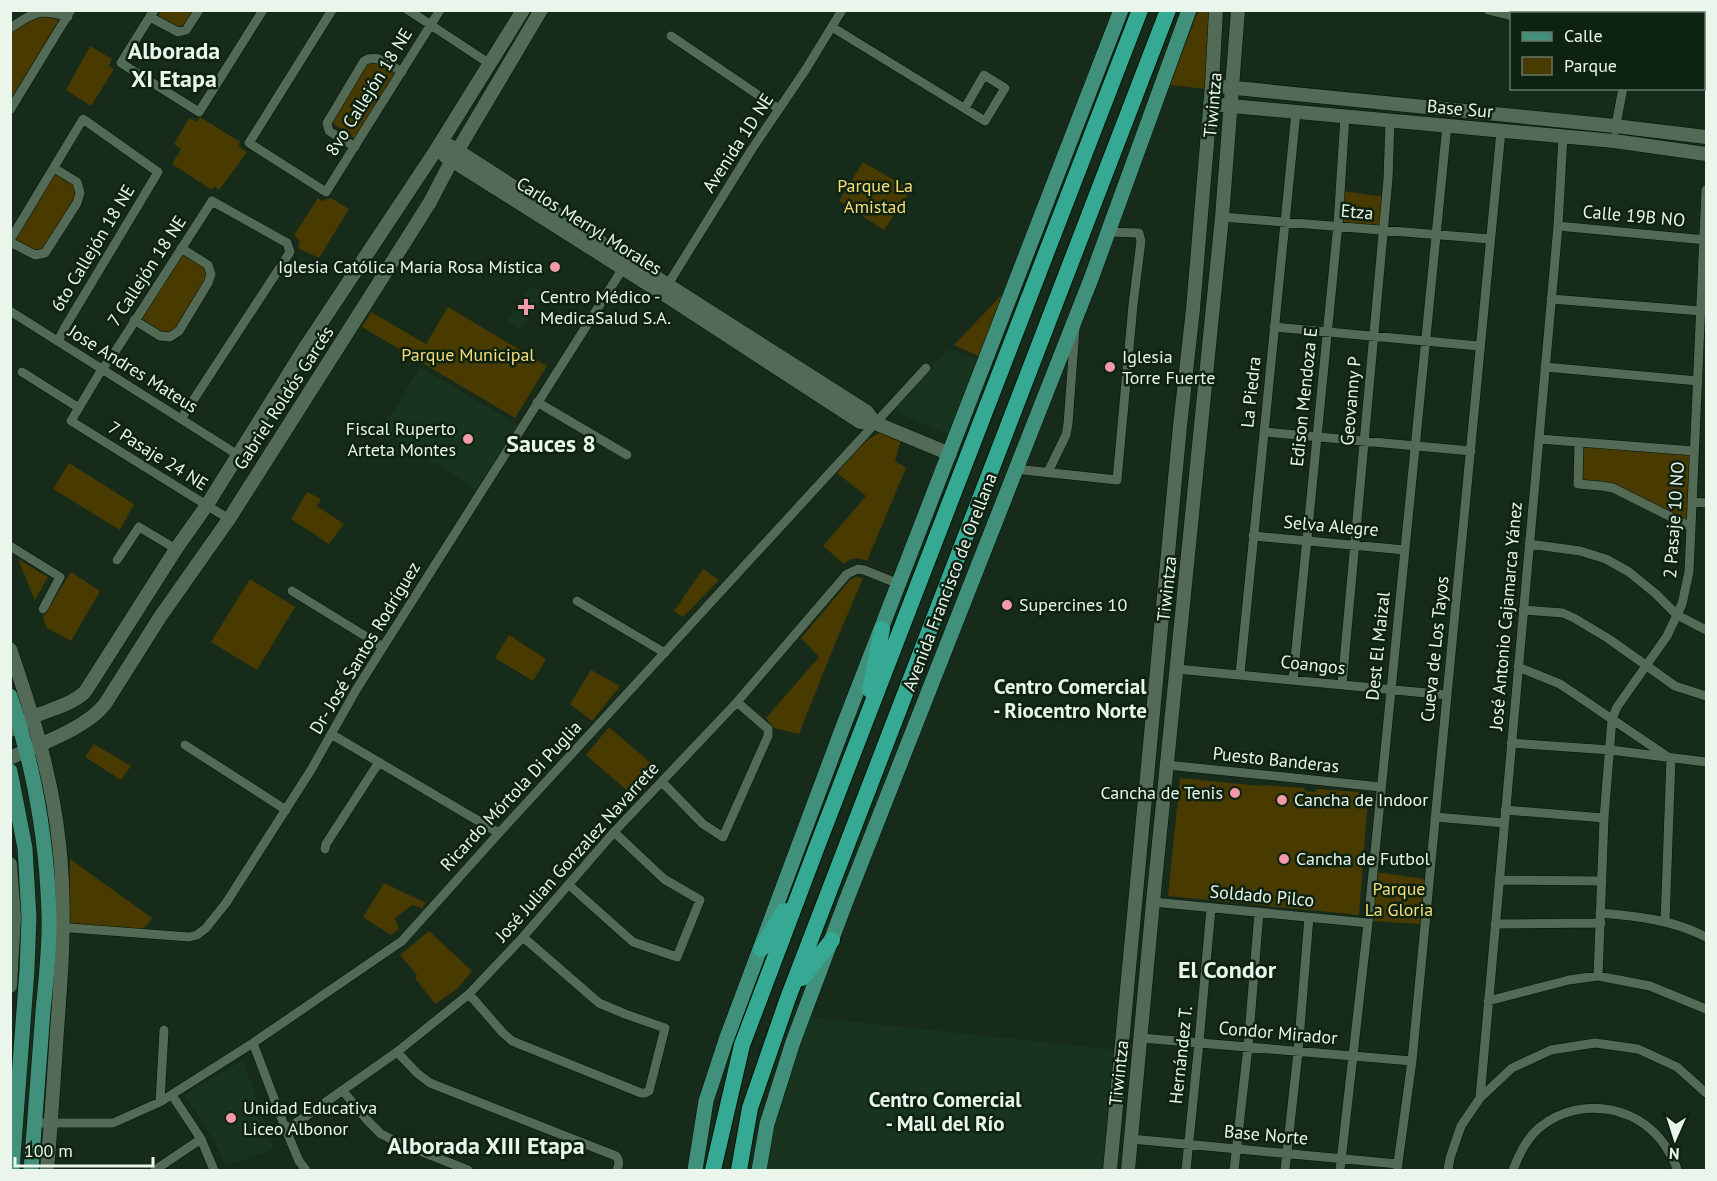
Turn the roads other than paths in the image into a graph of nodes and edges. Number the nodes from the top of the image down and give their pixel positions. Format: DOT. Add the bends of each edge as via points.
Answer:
graph roads {
  1 [pos="200,10"];
  2 [pos="263,10"];
  3 [pos="332,10"];
  4 [pos="408,10"];
  5 [pos="440,10"];
  6 [pos="523,10"];
  7 [pos="541,10"];
  8 [pos="842,10"];
  9 [pos="1121,10"];
  10 [pos="1140,10"];
  11 [pos="1168,10"];
  12 [pos="1189,10"];
  13 [pos="1216,10"];
  14 [pos="1238,10"];
  15 [pos="1488,10"];
  16 [pos="70,14"];
  17 [pos="152,14"];
  18 [pos="1510,16"];
  19 [pos="430,24"];
  20 [pos="832,27"];
  21 [pos="10,28"];
  22 [pos="671,36"];
  23 [pos="490,64"];
  24 [pos="402,72"];
  25 [pos="1212,85"];
  26 [pos="1233,88"];
  27 [pos="1623,90"];
  28 [pos="1210,104"];
  29 [pos="1230,106"];
  30 [pos="965,108"];
  31 [pos="778,109"];
  32 [pos="10,110"];
  33 [pos="1296,112"];
  34 [pos="1345,116"];
  35 [pos="1390,121"];
  36 [pos="1447,125"];
  37 [pos="1615,126"];
  38 [pos="1501,130"];
  39 [pos="1563,136"];
  40 [pos="1707,137"];
  41 [pos="1614,141"];
  42 [pos="438,145"];
  43 [pos="355,147"];
  44 [pos="1707,154"];
  45 [pos="455,156"];
  46 [pos="54,168"];
  47 [pos="1707,189"];
  48 [pos="1222,217"];
  49 [pos="1284,223"];
  50 [pos="1558,226"];
  51 [pos="1337,227"];
  52 [pos="1383,231"];
  53 [pos="1107,232"];
  54 [pos="1436,236"];
  55 [pos="1490,239"];
  56 [pos="1705,240"];
  57 [pos="10,241"];
  58 [pos="181,248"];
  59 [pos="626,264"];
  60 [pos="665,289"];
  61 [pos="1551,299"];
  62 [pos="10,311"];
  63 [pos="1701,311"];
  64 [pos="1077,315"];
  65 [pos="134,320"];
  66 [pos="1274,327"];
  67 [pos="1327,332"];
  68 [pos="1703,333"];
  69 [pos="1374,336"];
  70 [pos="58,341"];
  71 [pos="1426,341"];
  72 [pos="1479,346"];
  73 [pos="1545,367"];
  74 [pos="102,369"];
  75 [pos="926,369"];
  76 [pos="22,372"];
  77 [pos="1698,381"];
  78 [pos="537,402"];
  79 [pos="79,408"];
  80 [pos="181,419"];
  81 [pos="71,421"];
  82 [pos="875,423"];
  83 [pos="1263,432"];
  84 [pos="1317,437"];
  85 [pos="1539,439"];
  86 [pos="1364,441"];
  87 [pos="1579,442"];
  88 [pos="1415,446"];
  89 [pos="1471,451"];
  90 [pos="1695,451"];
  91 [pos="950,454"];
  92 [pos="238,455"];
  93 [pos="627,455"];
  94 [pos="1015,469"];
  95 [pos="1048,472"];
  96 [pos="1692,502"];
  97 [pos="1707,503"];
  98 [pos="207,505"];
  99 [pos="229,519"];
  100 [pos="1691,527"];
  101 [pos="1253,536"];
  102 [pos="1307,541"];
  103 [pos="1529,544"];
  104 [pos="1355,545"];
  105 [pos="10,546"];
  106 [pos="176,549"];
  107 [pos="1405,550"];
  108 [pos="117,560"];
  109 [pos="899,584"];
  110 [pos="292,591"];
  111 [pos="577,601"];
  112 [pos="43,609"];
  113 [pos="1523,610"];
  114 [pos="1677,615"];
  115 [pos="882,629"];
  116 [pos="1707,630"];
  117 [pos="383,647"];
  118 [pos="10,649"];
  119 [pos="665,653"];
  120 [pos="1646,666"];
  121 [pos="1518,667"];
  122 [pos="1177,669"];
  123 [pos="1240,675"];
  124 [pos="1293,680"];
  125 [pos="1342,685"];
  126 [pos="1390,688"];
  127 [pos="1447,695"];
  128 [pos="10,696"];
  129 [pos="1707,696"];
  130 [pos="737,702"];
  131 [pos="1612,719"];
  132 [pos="20,723"];
  133 [pos="331,734"];
  134 [pos="861,735"];
  135 [pos="1511,743"];
  136 [pos="184,745"];
  137 [pos="33,747"];
  138 [pos="1610,750"];
  139 [pos="10,758"];
  140 [pos="1671,759"];
  141 [pos="379,762"];
  142 [pos="1707,762"];
  143 [pos="1167,765"];
  144 [pos="10,771"];
  145 [pos="662,782"];
  146 [pos="1381,787"];
  147 [pos="286,810"];
  148 [pos="1505,810"];
  149 [pos="1435,817"];
  150 [pos="1604,818"];
  151 [pos="1504,823"];
  152 [pos="499,832"];
  153 [pos="614,832"];
  154 [pos="325,849"];
  155 [pos="10,864"];
  156 [pos="18,870"];
  157 [pos="1499,880"];
  158 [pos="1602,881"];
  159 [pos="569,885"];
  160 [pos="802,886"];
  161 [pos="1153,902"];
  162 [pos="1211,908"];
  163 [pos="1259,912"];
  164 [pos="1309,917"];
  165 [pos="1600,918"];
  166 [pos="1665,922"];
  167 [pos="1368,923"];
  168 [pos="1495,924"];
  169 [pos="56,927"];
  170 [pos="523,937"];
  171 [pos="1707,937"];
  172 [pos="1132,939"];
  173 [pos="832,940"];
  174 [pos="1150,941"];
  175 [pos="761,949"];
  176 [pos="1598,976"];
  177 [pos="10,986"];
  178 [pos="470,994"];
  179 [pos="788,998"];
  180 [pos="1488,1001"];
  181 [pos="1707,1009"];
  182 [pos="164,1030"];
  183 [pos="1141,1038"];
  184 [pos="1199,1042"];
  185 [pos="253,1043"];
  186 [pos="1248,1047"];
  187 [pos="397,1052"];
  188 [pos="1298,1052"];
  189 [pos="1352,1056"];
  190 [pos="1412,1061"];
  191 [pos="343,1091"];
  192 [pos="1707,1093"];
  193 [pos="172,1095"];
  194 [pos="1480,1098"];
  195 [pos="160,1102"];
  196 [pos="13,1121"];
  197 [pos="34,1123"];
  198 [pos="51,1123"];
  199 [pos="723,1125"];
  200 [pos="286,1130"];
  201 [pos="201,1139"];
  202 [pos="1131,1139"];
  203 [pos="1187,1144"];
  204 [pos="1236,1148"];
  205 [pos="1287,1153"];
  206 [pos="1341,1158"];
  207 [pos="31,1165"];
  208 [pos="1397,1167"];
  209 [pos="12,1170"];
  210 [pos="47,1170"];
  211 [pos="155,1170"];
  212 [pos="214,1170"];
  213 [pos="306,1170"];
  214 [pos="468,1170"];
  215 [pos="617,1170"];
  216 [pos="695,1170"];
  217 [pos="713,1170"];
  218 [pos="722,1170"];
  219 [pos="739,1170"];
  220 [pos="759,1170"];
  221 [pos="1110,1170"];
  222 [pos="1128,1170"];
  223 [pos="1186,1170"];
  224 [pos="1234,1170"];
  225 [pos="1286,1170"];
  226 [pos="1340,1170"];
  227 [pos="1448,1170"];
  228 [pos="1513,1170"];
  229 [pos="1677,1170"];
  1 -- 17 [label="street" via="186,30 178,32"];
  2 -- 17 [label="street" via="199,112 121,63"];
  3 -- 43 [label="street, 8vo Callejón 18 NE" via="249,143 326,192"];
  4 -- 19 [label="street"];
  5 -- 19 [label="street, 8vo Callejón 18 NE"];
  6 -- 23 [label="street, Gabriel Roldós Garcés"];
  7 -- 45 [label="street, Gabriel Roldós Garcés"];
  8 -- 20 [label="street, Avenida 1D NE"];
  9 -- 91 [label="main road"];
  10 -- 134 [label="highway, Avenida Francisco de Orellana"];
  11 -- 179 [label="highway, Avenida Francisco de Orellana"];
  12 -- 53 [label="main road, Avenida Francisco de Orellana"];
  13 -- 25 [label="street, Tiwintza"];
  14 -- 26 [label="street, Tiwintza"];
  15 -- 18 [label="street"];
  16 -- 21 [label="street" via="39,11"];
  16 -- 32 [label="street"];
  19 -- 23 [label="street"];
  19 -- 24 [label="street, 8vo Callejón 18 NE"];
  20 -- 30 [label="street"];
  20 -- 31 [label="street, Avenida 1D NE"];
  22 -- 31 [label="street"];
  23 -- 42 [label="street, Gabriel Roldós Garcés"];
  24 -- 43 [label="street, 8vo Callejón 18 NE"];
  24 -- 43 [label="street" via="377,58 364,61 327,123 329,131"];
  25 -- 26 [label="street, Base Sur"];
  25 -- 28 [label="street, Tiwintza"];
  26 -- 29 [label="street, Tiwintza"];
  26 -- 37 [label="street, Base Sur"];
  27 -- 37 [label="street"];
  28 -- 29 [label="street, Base Sur"];
  28 -- 172 [label="street, Tiwintza"];
  29 -- 33 [label="street, Base Sur"];
  29 -- 48 [label="street, Tiwintza"];
  30 -- 30 [label="street" via="984,75 1005,88 985,121"];
  31 -- 60 [label="street, Avenida 1D NE"];
  33 -- 34 [label="street, Base Sur"];
  33 -- 49 [label="street, La Piedra"];
  34 -- 35 [label="street, Base Sur"];
  34 -- 51 [label="street, Edison Mendoza E"];
  35 -- 36 [label="street, Base Sur"];
  35 -- 52 [label="street, Geovanny P"];
  36 -- 38 [label="street, Base Sur"];
  36 -- 54 [label="street, Dest El Maizal"];
  37 -- 40 [label="street, Base Sur"];
  37 -- 41 [label="street"];
  38 -- 39 [label="street, Base Sur"];
  38 -- 55 [label="street, Cueva de Los Tayos"];
  39 -- 41 [label="street, Base Sur"];
  39 -- 50 [label="street, José Antonio Cajamarca Yánez"];
  41 -- 44 [label="street, Base Sur"];
  42 -- 45 [label="street, Carlos Merryl Morales"];
  42 -- 92 [label="street, Gabriel Roldós Garcés"];
  45 -- 59 [label="street, Carlos Merryl Morales"];
  45 -- 99 [label="street, Gabriel Roldós Garcés" via="430,202"];
  46 -- 57 [label="street"];
  46 -- 57 [label="street" via="77,182 77,203 45,253 35,255"];
  46 -- 70 [label="street, 6to Callejón 18 NE" via="83,119 158,172"];
  47 -- 56 [label="street, 2 Pasaje 10 NO"];
  48 -- 49 [label="street, Etza"];
  48 -- 122 [label="street, Tiwintza"];
  49 -- 51 [label="street, Etza"];
  49 -- 66 [label="street, La Piedra"];
  50 -- 56 [label="street, Calle 19B NO"];
  50 -- 61 [label="street, José Antonio Cajamarca Yánez"];
  51 -- 52 [label="street, Etza"];
  51 -- 67 [label="street, Edison Mendoza E"];
  52 -- 54 [label="street, Etza"];
  52 -- 69 [label="street, Geovanny P"];
  53 -- 64 [label="main road, Avenida Francisco de Orellana"];
  53 -- 95 [label="street" via="1139,233 1142,241 1117,480"];
  54 -- 55 [label="street, Etza"];
  54 -- 71 [label="street, Dest El Maizal"];
  55 -- 72 [label="street, Cueva de Los Tayos"];
  56 -- 63 [label="street, 2 Pasaje 10 NO"];
  58 -- 65 [label="street, 7 Callejón 18 NE"];
  58 -- 65 [label="street" via="208,265 211,274 179,332 171,337 160,336"];
  58 -- 80 [label="street, 7 Callejón 18 NE" via="213,201 287,243 290,250"];
  59 -- 60 [label="street, Carlos Merryl Morales"];
  59 -- 78 [label="street, Dr- José Santos Rodríguez"];
  60 -- 82 [label="street, Carlos Merryl Morales" via="860,422"];
  61 -- 63 [label="street"];
  61 -- 73 [label="street, José Antonio Cajamarca Yánez"];
  62 -- 70 [label="street, Jose Andres Mateus"];
  63 -- 68 [label="street, 2 Pasaje 10 NO"];
  64 -- 94 [label="main road, Avenida Francisco de Orellana"];
  64 -- 95 [label="street" via="1066,435"];
  65 -- 74 [label="street, 7 Callejón 18 NE"];
  66 -- 67 [label="street"];
  66 -- 83 [label="street, La Piedra"];
  67 -- 69 [label="street"];
  67 -- 84 [label="street, Edison Mendoza E"];
  68 -- 77 [label="street, 2 Pasaje 10 NO"];
  69 -- 71 [label="street"];
  69 -- 86 [label="street, Geovanny P"];
  70 -- 74 [label="street, Jose Andres Mateus"];
  71 -- 72 [label="street"];
  71 -- 88 [label="street, Dest El Maizal"];
  72 -- 89 [label="street, Cueva de Los Tayos"];
  73 -- 77 [label="street"];
  73 -- 85 [label="street, José Antonio Cajamarca Yánez"];
  74 -- 79 [label="street, 7 Callejón 18 NE"];
  74 -- 80 [label="street, Jose Andres Mateus"];
  75 -- 82 [label="street, Ricardo Mórtola Di Puglia"];
  76 -- 79 [label="street"];
  77 -- 90 [label="street, 2 Pasaje 10 NO"];
  78 -- 93 [label="street"];
  78 -- 117 [label="street, Dr- José Santos Rodríguez"];
  79 -- 81 [label="street, 7 Callejón 18 NE"];
  80 -- 92 [label="street, Jose Andres Mateus"];
  81 -- 98 [label="street, 7 Pasaje 24 NE"];
  82 -- 91 [label="street, Carlos Merryl Morales"];
  82 -- 119 [label="street, Ricardo Mórtola Di Puglia"];
  83 -- 84 [label="street"];
  83 -- 101 [label="street, La Piedra"];
  84 -- 86 [label="street"];
  84 -- 102 [label="street, Edison Mendoza E"];
  85 -- 87 [label="street"];
  85 -- 103 [label="street, José Antonio Cajamarca Yánez"];
  86 -- 88 [label="street"];
  86 -- 104 [label="street, Geovanny P"];
  87 -- 90 [label="street"];
  87 -- 100 [label="street" via="1578,484 1613,488"];
  88 -- 89 [label="street"];
  88 -- 107 [label="street, Dest El Maizal"];
  89 -- 127 [label="street, Cueva de Los Tayos"];
  90 -- 96 [label="street, 2 Pasaje 10 NO"];
  91 -- 109 [label="main road"];
  92 -- 98 [label="street, Gabriel Roldós Garcés"];
  94 -- 95 [label="street"];
  94 -- 173 [label="main road, Avenida Francisco de Orellana"];
  96 -- 97 [label="street"];
  96 -- 100 [label="street, 2 Pasaje 10 NO"];
  98 -- 99 [label="street, 7 Pasaje 24 NE"];
  98 -- 106 [label="street, Gabriel Roldós Garcés"];
  99 -- 137 [label="street, Gabriel Roldós Garcés" via="99,713"];
  100 -- 114 [label="street, 2 Pasaje 10 NO" via="1689,572"];
  101 -- 102 [label="street, Selva Alegre"];
  101 -- 123 [label="street, La Piedra"];
  102 -- 104 [label="street, Selva Alegre"];
  102 -- 124 [label="street, Edison Mendoza E"];
  103 -- 113 [label="street, José Antonio Cajamarca Yánez"];
  103 -- 114 [label="street" via="1606,559 1629,572"];
  104 -- 107 [label="street, Selva Alegre"];
  104 -- 125 [label="street, Geovanny P"];
  105 -- 112 [label="street" via="60,577"];
  106 -- 108 [label="street" via="139,527"];
  106 -- 132 [label="street, Gabriel Roldós Garcés" via="85,692 77,700"];
  107 -- 126 [label="street, Dest El Maizal"];
  109 -- 115 [label="main road"];
  109 -- 130 [label="street, José Julian Gonzalez Navarrete" via="864,570 848,574"];
  110 -- 117 [label="street"];
  111 -- 119 [label="street"];
  113 -- 120 [label="street" via="1563,613 1574,618"];
  113 -- 121 [label="street, José Antonio Cajamarca Yánez"];
  114 -- 116 [label="street"];
  114 -- 120 [label="street, 2 Pasaje 10 NO"];
  115 -- 134 [label="highway"];
  115 -- 175 [label="main road"];
  117 -- 133 [label="street, Dr- José Santos Rodríguez"];
  118 -- 132 [label="street"];
  119 -- 152 [label="street, Ricardo Mórtola Di Puglia"];
  120 -- 129 [label="street" via="1675,686"];
  120 -- 131 [label="street, 2 Pasaje 10 NO"];
  121 -- 131 [label="street" via="1560,684"];
  121 -- 135 [label="street, José Antonio Cajamarca Yánez"];
  122 -- 123 [label="street, Coangos"];
  122 -- 143 [label="street, Tiwintza"];
  123 -- 124 [label="street, Coangos"];
  124 -- 125 [label="street, Coangos"];
  125 -- 126 [label="street, Coangos"];
  126 -- 127 [label="street, Coangos"];
  126 -- 146 [label="street, Dest El Maizal"];
  127 -- 149 [label="street, Cueva de Los Tayos"];
  128 -- 132 [label="main road"];
  130 -- 145 [label="street, José Julian Gonzalez Navarrete"];
  130 -- 145 [label="street" via="768,729 768,736 723,837 703,824"];
  131 -- 138 [label="street, 2 Pasaje 10 NO"];
  131 -- 140 [label="street"];
  132 -- 137 [label="main road"];
  133 -- 141 [label="street"];
  133 -- 147 [label="street, Dr- José Santos Rodríguez"];
  134 -- 160 [label="highway, Avenida Francisco de Orellana"];
  135 -- 138 [label="street"];
  135 -- 148 [label="street, José Antonio Cajamarca Yánez"];
  136 -- 147 [label="street"];
  137 -- 139 [label="street, Gabriel Roldós Garcés"];
  137 -- 169 [label="main road"];
  138 -- 140 [label="street"];
  138 -- 150 [label="street, 2 Pasaje 10 NO"];
  140 -- 142 [label="street"];
  140 -- 166 [label="street"];
  141 -- 152 [label="street"];
  141 -- 154 [label="street"];
  143 -- 146 [label="street, Puesto Banderas"];
  143 -- 161 [label="street, Tiwintza"];
  144 -- 156 [label="main road" via="25,848"];
  145 -- 153 [label="street, José Julian Gonzalez Navarrete"];
  146 -- 167 [label="street, Dest El Maizal"];
  147 -- 169 [label="street, Dr- José Santos Rodríguez" via="226,903 197,935"];
  148 -- 150 [label="street"];
  148 -- 151 [label="street, José Antonio Cajamarca Yánez"];
  149 -- 151 [label="street"];
  149 -- 190 [label="street, Cueva de Los Tayos"];
  150 -- 158 [label="street, 2 Pasaje 10 NO"];
  151 -- 157 [label="street, José Antonio Cajamarca Yánez"];
  152 -- 185 [label="street, Ricardo Mórtola Di Puglia" via="402,941"];
  153 -- 159 [label="street, José Julian Gonzalez Navarrete"];
  153 -- 159 [label="street" via="664,879 700,900 677,957 633,942"];
  155 -- 156 [label="street"];
  156 -- 177 [label="street"];
  156 -- 196 [label="main road" via="29,917"];
  157 -- 158 [label="street"];
  157 -- 168 [label="street, José Antonio Cajamarca Yánez"];
  158 -- 165 [label="street, 2 Pasaje 10 NO"];
  159 -- 170 [label="street, José Julian Gonzalez Navarrete"];
  160 -- 175 [label="highway"];
  160 -- 199 [label="highway, Avenida Francisco de Orellana" via="742,1046"];
  161 -- 162 [label="street, Soldado Pilco"];
  161 -- 174 [label="street, Tiwintza"];
  162 -- 163 [label="street, Soldado Pilco"];
  162 -- 184 [label="street, Hernández T."];
  163 -- 164 [label="street, Soldado Pilco"];
  163 -- 186 [label="street"];
  164 -- 167 [label="street, Soldado Pilco"];
  164 -- 188 [label="street"];
  165 -- 166 [label="street" via="1632,916"];
  165 -- 168 [label="street"];
  165 -- 176 [label="street, 2 Pasaje 10 NO"];
  166 -- 171 [label="street"];
  167 -- 189 [label="street, Dest El Maizal"];
  168 -- 180 [label="street, José Antonio Cajamarca Yánez"];
  169 -- 197 [label="main road" via="47,971"];
  169 -- 198 [label="street"];
  170 -- 178 [label="street, José Julian Gonzalez Navarrete"];
  170 -- 178 [label="street" via="599,1003 665,1028 649,1091 641,1093 512,1041"];
  172 -- 174 [label="street"];
  172 -- 221 [label="street, Tiwintza"];
  173 -- 179 [label="highway"];
  173 -- 220 [label="main road, Avenida Francisco de Orellana" via="793,1042 767,1124"];
  174 -- 183 [label="street, Tiwintza"];
  175 -- 216 [label="main road" via="706,1101"];
  176 -- 180 [label="street"];
  176 -- 181 [label="street" via="1650,986"];
  178 -- 187 [label="street, José Julian Gonzalez Navarrete"];
  179 -- 219 [label="highway, Avenida Francisco de Orellana" via="750,1108"];
  180 -- 194 [label="street, José Antonio Cajamarca Yánez"];
  182 -- 195 [label="street"];
  183 -- 184 [label="street, Condor Mirador"];
  183 -- 202 [label="street, Tiwintza"];
  184 -- 186 [label="street, Condor Mirador"];
  184 -- 203 [label="street, Hernández T."];
  185 -- 193 [label="street, Ricardo Mórtola Di Puglia"];
  185 -- 200 [label="street"];
  186 -- 188 [label="street, Condor Mirador"];
  186 -- 204 [label="street"];
  187 -- 191 [label="street, José Julian Gonzalez Navarrete"];
  187 -- 215 [label="street" via="430,1083 616,1156"];
  188 -- 189 [label="street, Condor Mirador"];
  188 -- 205 [label="street"];
  189 -- 190 [label="street, Condor Mirador"];
  189 -- 206 [label="street, Dest El Maizal"];
  190 -- 208 [label="street, Cueva de Los Tayos"];
  191 -- 200 [label="street, José Julian Gonzalez Navarrete"];
  191 -- 214 [label="street" via="381,1134"];
  192 -- 194 [label="street" via="1677,1067 1638,1049 1594,1043 1551,1050 1512,1068"];
  193 -- 195 [label="street, Ricardo Mórtola Di Puglia"];
  193 -- 201 [label="street"];
  194 -- 227 [label="street" via="1461,1126"];
  195 -- 198 [label="street, Ricardo Mórtola Di Puglia" via="115,1123"];
  196 -- 207 [label="main road" via="26,1123 30,1129"];
  196 -- 209 [label="main road"];
  197 -- 198 [label="street"];
  197 -- 207 [label="main road"];
  198 -- 210 [label="street"];
  199 -- 217 [label="highway, Avenida Francisco de Orellana"];
  199 -- 218 [label="highway"];
  200 -- 213 [label="street"];
  201 -- 211 [label="street"];
  201 -- 212 [label="street"];
  202 -- 203 [label="street, Base Norte"];
  202 -- 222 [label="street, Tiwintza"];
  203 -- 204 [label="street, Base Norte"];
  203 -- 223 [label="street, Hernández T."];
  204 -- 205 [label="street, Base Norte"];
  204 -- 224 [label="street"];
  205 -- 206 [label="street, Base Norte"];
  205 -- 225 [label="street"];
  206 -- 208 [label="street, Base Norte"];
  206 -- 226 [label="street, Dest El Maizal"];
  228 -- 229 [label="street" via="1521,1149 1539,1128 1563,1113 1591,1107 1618,1110 1644,1122 1664,1142"];
}
